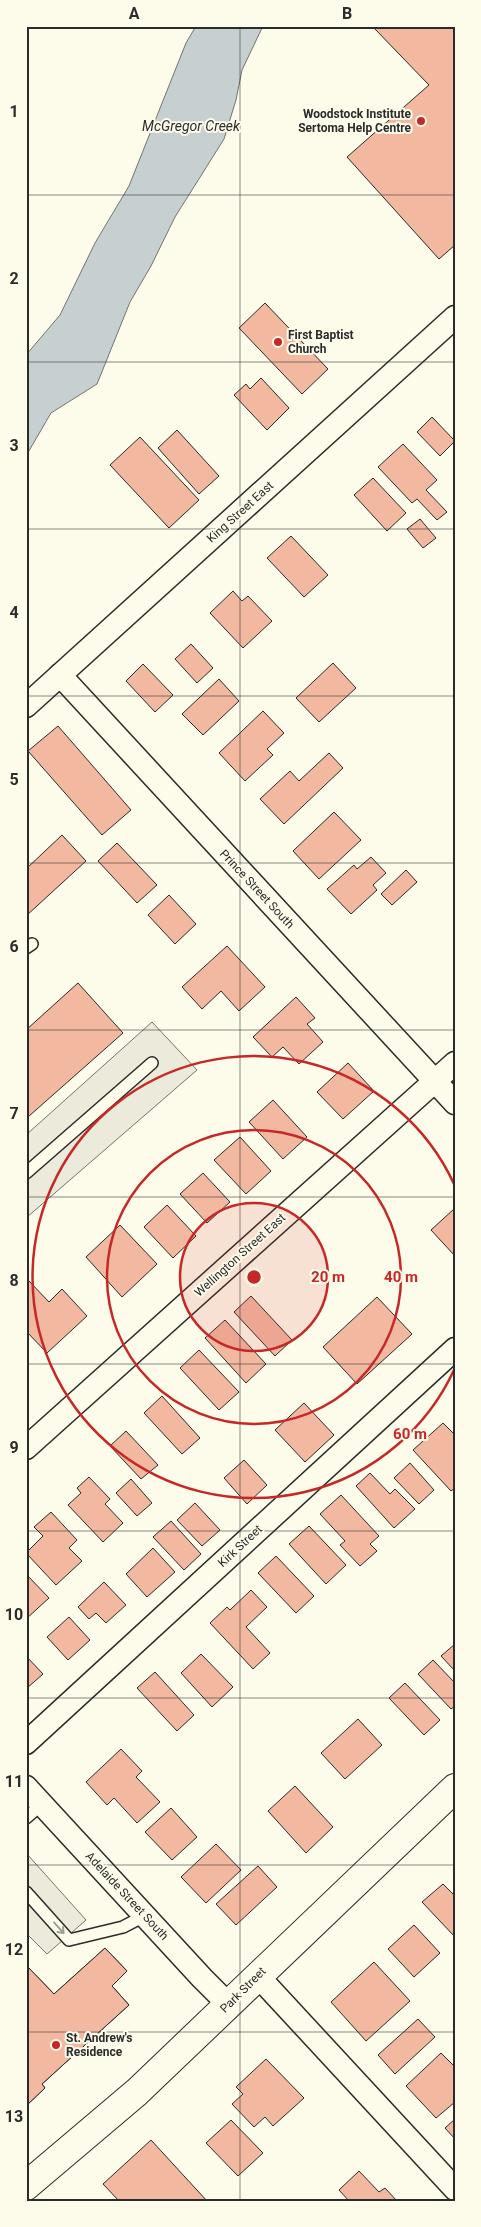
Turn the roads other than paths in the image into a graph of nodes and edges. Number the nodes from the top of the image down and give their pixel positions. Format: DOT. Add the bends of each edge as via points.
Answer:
graph roads {
  1 [pos="455,317"];
  2 [pos="60,675"];
  3 [pos="26,706"];
  4 [pos="152,1063"];
  5 [pos="455,1063"];
  6 [pos="435,1081"];
  7 [pos="455,1103"];
  8 [pos="26,1173"];
  9 [pos="455,1349"];
  10 [pos="26,1448"];
  11 [pos="26,1742"];
  12 [pos="26,1787"];
  13 [pos="455,1788"];
  14 [pos="34,1811"];
  15 [pos="26,1892"];
  16 [pos="146,1915"];
  17 [pos="257,1975"];
  18 [pos="228,2004"];
  19 [pos="26,2186"];
  20 [pos="455,2189"];
  1 -- 2 [label="street, King Street East"];
  2 -- 3 [label="street, King Street East"];
  2 -- 6 [label="street, Prince Street South"];
  4 -- 8 [label="lane"];
  5 -- 6 [label="street, Wellington Street East"];
  6 -- 7 [label="street, Prince Street South"];
  6 -- 10 [label="street, Wellington Street East"];
  9 -- 11 [label="street, Kirk Street"];
  12 -- 14 [label="street, Adelaide Street South"];
  13 -- 17 [label="street, Park Street"];
  14 -- 16 [label="street, Adelaide Street South"];
  15 -- 16 [label="lane, one-way" via="69,1940 123,1927"];
  16 -- 18 [label="street, Adelaide Street South"];
  17 -- 18 [label="street, Park Street"];
  17 -- 20 [label="street"];
  18 -- 19 [label="street, Park Street" via="137,2092"];
}
